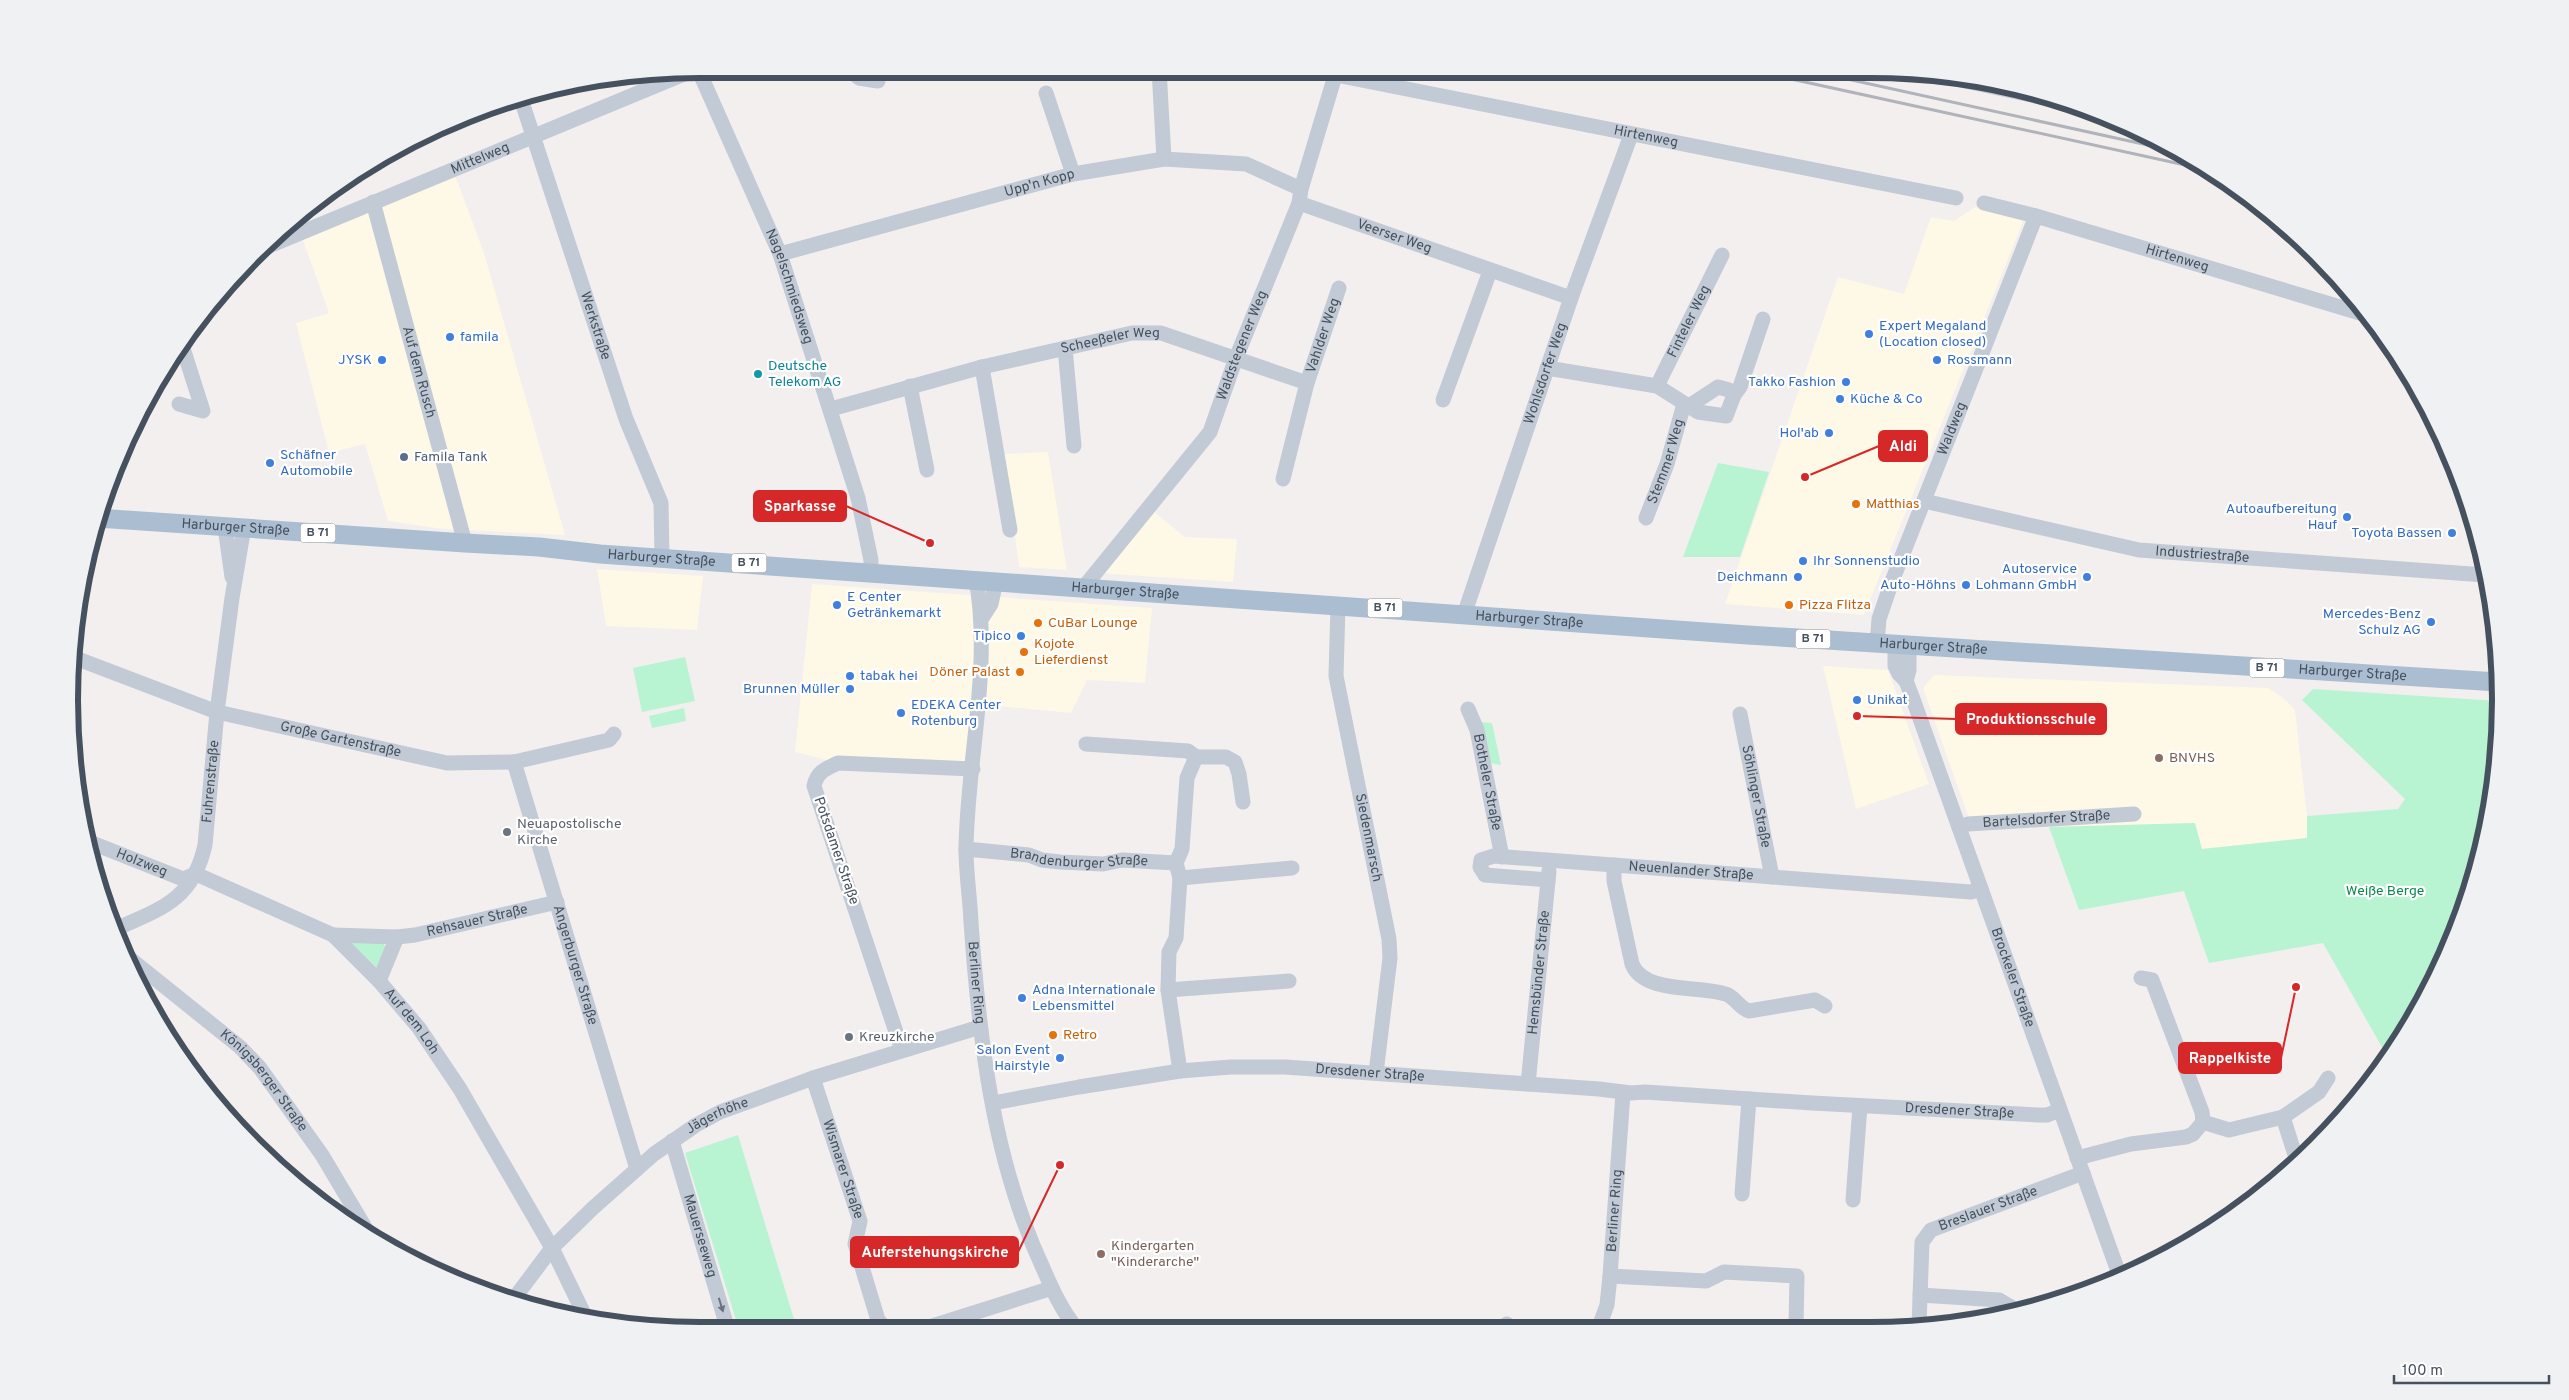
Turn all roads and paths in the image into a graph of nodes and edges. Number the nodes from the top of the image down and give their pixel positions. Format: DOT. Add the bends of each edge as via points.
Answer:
graph roads {
  1 [pos="701,78"];
  2 [pos="859,78"];
  3 [pos="1159,78"];
  4 [pos="1334,78"];
  5 [pos="1364,78"];
  6 [pos="674,79"];
  7 [pos="878,81"];
  8 [pos="1046,93"];
  9 [pos="523,104"];
  10 [pos="1631,135"];
  11 [pos="535,136"];
  12 [pos="1164,159"];
  13 [pos="1073,174"];
  14 [pos="1300,196"];
  15 [pos="1956,198"];
  16 [pos="373,202"];
  17 [pos="1984,203"];
  18 [pos="2036,216"];
  19 [pos="280,241"];
  20 [pos="780,254"];
  21 [pos="1722,255"];
  22 [pos="1490,271"];
  23 [pos="1339,288"];
  24 [pos="1570,298"];
  25 [pos="2355,312"];
  26 [pos="1763,320"];
  27 [pos="1065,348"];
  28 [pos="184,351"];
  29 [pos="1236,358"];
  30 [pos="982,367"];
  31 [pos="1547,368"];
  32 [pos="1307,383"];
  33 [pos="910,386"];
  34 [pos="1656,386"];
  35 [pos="1734,395"];
  36 [pos="1443,400"];
  37 [pos="179,404"];
  38 [pos="1687,405"];
  39 [pos="831,409"];
  40 [pos="1074,446"];
  41 [pos="927,470"];
  42 [pos="1283,479"];
  43 [pos="1924,501"];
  44 [pos="1646,518"];
  45 [pos="105,519"];
  46 [pos="226,527"];
  47 [pos="244,527"];
  48 [pos="1010,530"];
  49 [pos="465,543"];
  50 [pos="662,557"];
  51 [pos="871,572"];
  52 [pos="2479,575"];
  53 [pos="976,579"];
  54 [pos="996,581"];
  55 [pos="234,586"];
  56 [pos="1084,587"];
  57 [pos="1338,605"];
  58 [pos="1464,615"];
  59 [pos="982,618"];
  60 [pos="1894,645"];
  61 [pos="79,659"];
  62 [pos="2491,682"];
  63 [pos="1468,709"];
  64 [pos="217,712"];
  65 [pos="1740,714"];
  66 [pos="614,734"];
  67 [pos="1086,744"];
  68 [pos="1196,757"];
  69 [pos="514,762"];
  70 [pos="973,769"];
  71 [pos="1243,802"];
  72 [pos="2134,814"];
  73 [pos="1959,827"];
  74 [pos="95,844"];
  75 [pos="966,849"];
  76 [pos="1502,857"];
  77 [pos="1552,860"];
  78 [pos="1176,863"];
  79 [pos="1614,865"];
  80 [pos="1292,868"];
  81 [pos="196,874"];
  82 [pos="1772,877"];
  83 [pos="1180,878"];
  84 [pos="1548,880"];
  85 [pos="1981,889"];
  86 [pos="557,902"];
  87 [pos="121,926"];
  88 [pos="333,935"];
  89 [pos="396,937"];
  90 [pos="137,964"];
  91 [pos="2141,978"];
  92 [pos="379,981"];
  93 [pos="1290,981"];
  94 [pos="1168,990"];
  95 [pos="1825,1006"];
  96 [pos="980,1027"];
  97 [pos="902,1050"];
  98 [pos="1180,1071"];
  99 [pos="1376,1073"];
  100 [pos="813,1078"];
  101 [pos="2328,1078"];
  102 [pos="1528,1084"];
  103 [pos="1622,1093"];
  104 [pos="1749,1099"];
  105 [pos="993,1103"];
  106 [pos="1860,1106"];
  107 [pos="2060,1110"];
  108 [pos="2283,1117"];
  109 [pos="2203,1122"];
  110 [pos="672,1141"];
  111 [pos="2295,1153"];
  112 [pos="2077,1158"];
  113 [pos="637,1169"];
  114 [pos="2083,1173"];
  115 [pos="1742,1194"];
  116 [pos="1853,1200"];
  117 [pos="361,1222"];
  118 [pos="552,1248"];
  119 [pos="2118,1270"];
  120 [pos="1610,1276"];
  121 [pos="1052,1288"];
  122 [pos="517,1294"];
  123 [pos="1920,1295"];
  124 [pos="2009,1306"];
  125 [pos="583,1312"];
  126 [pos="1919,1320"];
  127 [pos="726,1322"];
  128 [pos="881,1322"];
  129 [pos="945,1322"];
  130 [pos="1073,1322"];
  131 [pos="1600,1322"];
  132 [pos="1796,1322"];
  1 -- 20 [label="street, Nagelschmiedsweg"];
  2 -- 7 [label="street"];
  3 -- 12 [label="street"];
  4 -- 14 [label="street, Waldstegener Weg"];
  5 -- 10 [label="street, Hirtenweg"];
  6 -- 11 [label="street, Mittelweg"];
  8 -- 13 [label="street"];
  9 -- 11 [label="street, Werkstraße"];
  10 -- 15 [label="street, Hirtenweg"];
  10 -- 24 [label="street, Wohlsdorfer Weg"];
  11 -- 16 [label="street, Mittelweg"];
  11 -- 50 [label="street, Werkstraße" via="626,419 661,503"];
  12 -- 13 [label="street, Upp'n Kopp"];
  12 -- 14 [label="street, Upp'n Kopp" via="1246,164"];
  13 -- 20 [label="street, Upp'n Kopp"];
  14 -- 22 [label="street, Veerser Weg"];
  14 -- 29 [label="street, Waldstegener Weg"];
  16 -- 19 [label="street, Mittelweg"];
  16 -- 49 [label="street, Auf dem Rusch"];
  17 -- 18 [label="street, Hirtenweg"];
  18 -- 25 [label="street, Hirtenweg"];
  18 -- 43 [label="street, Waldweg"];
  20 -- 39 [label="street, Nagelschmiedsweg"];
  21 -- 34 [label="street, Finteler Weg"];
  22 -- 24 [label="street, Veerser Weg"];
  22 -- 36 [label="street"];
  23 -- 32 [label="street, Vahlder Weg"];
  24 -- 31 [label="street, Wohlsdorfer Weg"];
  26 -- 35 [label="street" via="1740,387"];
  27 -- 29 [label="street, Scheeßeler Weg" via="1132,333 1161,333"];
  27 -- 30 [label="street, Scheeßeler Weg"];
  27 -- 40 [label="street"];
  28 -- 37 [label="street" via="202,410"];
  29 -- 32 [label="street, Vahlder Weg"];
  29 -- 56 [label="street, Waldstegener Weg" via="1210,432"];
  30 -- 33 [label="street, Scheeßeler Weg"];
  30 -- 48 [label="street"];
  31 -- 34 [label="street"];
  31 -- 58 [label="street, Wohlsdorfer Weg"];
  32 -- 42 [label="street, Vahlder Weg"];
  33 -- 39 [label="street, Scheeßeler Weg"];
  33 -- 41 [label="street"];
  34 -- 38 [label="street"];
  35 -- 38 [label="street" via="1718,387"];
  35 -- 38 [label="street" via="1726,416 1698,412"];
  38 -- 44 [label="street, Stemmer Weg"];
  39 -- 51 [label="street, Nagelschmiedsweg" via="858,498"];
  43 -- 52 [label="street, Industriestraße" via="2139,550"];
  43 -- 60 [label="street, Waldweg" via="1879,619"];
  45 -- 46 [label="main road, Harburger Straße / B 71"];
  46 -- 47 [label="main road, Harburger Straße / B 71"];
  46 -- 55 [label="street, Fuhrenstraße"];
  47 -- 49 [label="main road, Harburger Straße / B 71"];
  47 -- 55 [label="street, Fuhrenstraße"];
  49 -- 50 [label="main road, Harburger Straße / B 71"];
  50 -- 51 [label="main road, Harburger Straße / B 71"];
  51 -- 53 [label="main road, Harburger Straße / B 71"];
  53 -- 54 [label="main road, Harburger Straße / B 71"];
  53 -- 59 [label="street, Berliner Ring"];
  54 -- 56 [label="main road, Harburger Straße / B 71"];
  54 -- 59 [label="street, Berliner Ring" via="991,604"];
  55 -- 64 [label="street, Fuhrenstraße"];
  56 -- 57 [label="main road, Harburger Straße / B 71"];
  57 -- 58 [label="main road, Harburger Straße / B 71"];
  57 -- 99 [label="street, Siedenmarsch" via="1336,676 1389,939 1390,958"];
  58 -- 60 [label="main road, Harburger Straße / B 71"];
  59 -- 70 [label="street, Berliner Ring"];
  60 -- 62 [label="main road, Harburger Straße / B 71"];
  60 -- 73 [label="street, Brockeler Straße" via="1895,666 1906,681"];
  61 -- 64 [label="street, Große Gartenstraße"];
  63 -- 76 [label="street, Botheler Straße" via="1477,730"];
  64 -- 69 [label="street, Große Gartenstraße" via="448,764"];
  64 -- 81 [label="street, Fuhrenstraße" via="205,844"];
  65 -- 82 [label="street, Söhlinger Straße"];
  66 -- 69 [label="street, Große Gartenstraße" via="609,740"];
  67 -- 68 [label="street" via="1188,751"];
  68 -- 71 [label="street" via="1226,757 1235,762"];
  68 -- 78 [label="street" via="1187,778 1182,849"];
  69 -- 86 [label="street, Angerburger Straße"];
  70 -- 75 [label="street, Berliner Ring"];
  70 -- 97 [label="street, Potsdamer Straße" via="838,763 822,770 816,778 814,786"];
  72 -- 73 [label="street, Bartelsdorfer Straße"];
  73 -- 85 [label="street, Brockeler Straße"];
  74 -- 81 [label="street, Holzweg" via="183,879"];
  75 -- 78 [label="street, Brandenburger Straße" via="1028,855 1060,862 1104,864 1122,860"];
  75 -- 96 [label="street, Berliner Ring"];
  76 -- 77 [label="street, Neuenlander Straße"];
  76 -- 84 [label="street, Neuenlander Straße" via="1481,860 1480,868 1485,875"];
  77 -- 79 [label="street, Neuenlander Straße"];
  77 -- 84 [label="street, Hemsbünder Straße"];
  78 -- 83 [label="street"];
  79 -- 82 [label="street, Neuenlander Straße"];
  79 -- 95 [label="street" via="1614,881 1632,964 1640,975 1669,988 1726,994 1749,1011 1815,1000"];
  80 -- 83 [label="street"];
  81 -- 87 [label="street, Fuhrenstraße" via="174,901"];
  81 -- 88 [label="street, Auf dem Loh"];
  82 -- 85 [label="street, Neuenlander Straße" via="1971,892"];
  83 -- 94 [label="street" via="1176,938 1169,952"];
  84 -- 102 [label="street, Hemsbünder Straße"];
  85 -- 107 [label="street, Brockeler Straße"];
  86 -- 89 [label="street, Rehsauer Straße"];
  86 -- 113 [label="street, Angerburger Straße"];
  88 -- 89 [label="street, Rehsauer Straße"];
  88 -- 92 [label="street, Auf dem Loh"];
  89 -- 92 [label="street"];
  90 -- 117 [label="street, Königsberger Straße" via="240,1047 260,1068 322,1155"];
  91 -- 109 [label="street" via="2152,980"];
  92 -- 118 [label="street, Auf dem Loh" via="419,1028 460,1089"];
  93 -- 94 [label="street"];
  94 -- 98 [label="street"];
  96 -- 97 [label="street, Jägerhöhe"];
  96 -- 105 [label="street, Berliner Ring"];
  97 -- 100 [label="street, Jägerhöhe"];
  98 -- 99 [label="street, Dresdener Straße" via="1271,1066"];
  98 -- 105 [label="street, Dresdener Straße"];
  99 -- 102 [label="street, Dresdener Straße"];
  100 -- 110 [label="street, Jägerhöhe" via="720,1112"];
  100 -- 128 [label="street, Wismarer Straße" via="860,1221 855,1244"];
  101 -- 108 [label="street" via="2319,1092"];
  102 -- 103 [label="street, Dresdener Straße"];
  103 -- 104 [label="street, Dresdener Straße"];
  103 -- 120 [label="street, Berliner Ring"];
  104 -- 106 [label="street, Dresdener Straße"];
  104 -- 115 [label="street"];
  105 -- 121 [label="street, Berliner Ring" via="1023,1220"];
  106 -- 107 [label="street, Dresdener Straße" via="2038,1115"];
  106 -- 116 [label="street"];
  107 -- 112 [label="street, Brockeler Straße"];
  108 -- 109 [label="street" via="2229,1130"];
  108 -- 111 [label="street"];
  109 -- 112 [label="street" via="2186,1137 2131,1144"];
  110 -- 113 [label="street, Jägerhöhe"];
  110 -- 127 [label="street, Mauerseeweg, one-way"];
  112 -- 114 [label="street, Brockeler Straße"];
  113 -- 118 [label="street, Jägerhöhe"];
  114 -- 119 [label="street, Brockeler Straße"];
  114 -- 123 [label="street, Breslauer Straße" via="1930,1230 1922,1242"];
  118 -- 122 [label="street, Jägerhöhe"];
  118 -- 125 [label="street, Auf dem Loh"];
  120 -- 131 [label="street, Berliner Ring" via="1607,1305"];
  120 -- 132 [label="street" via="1706,1281 1724,1272 1797,1276"];
  121 -- 129 [label="street"];
  121 -- 130 [label="street, Berliner Ring"];
  123 -- 124 [label="street" via="1999,1300"];
  123 -- 126 [label="street, Breslauer Straße"];
}
